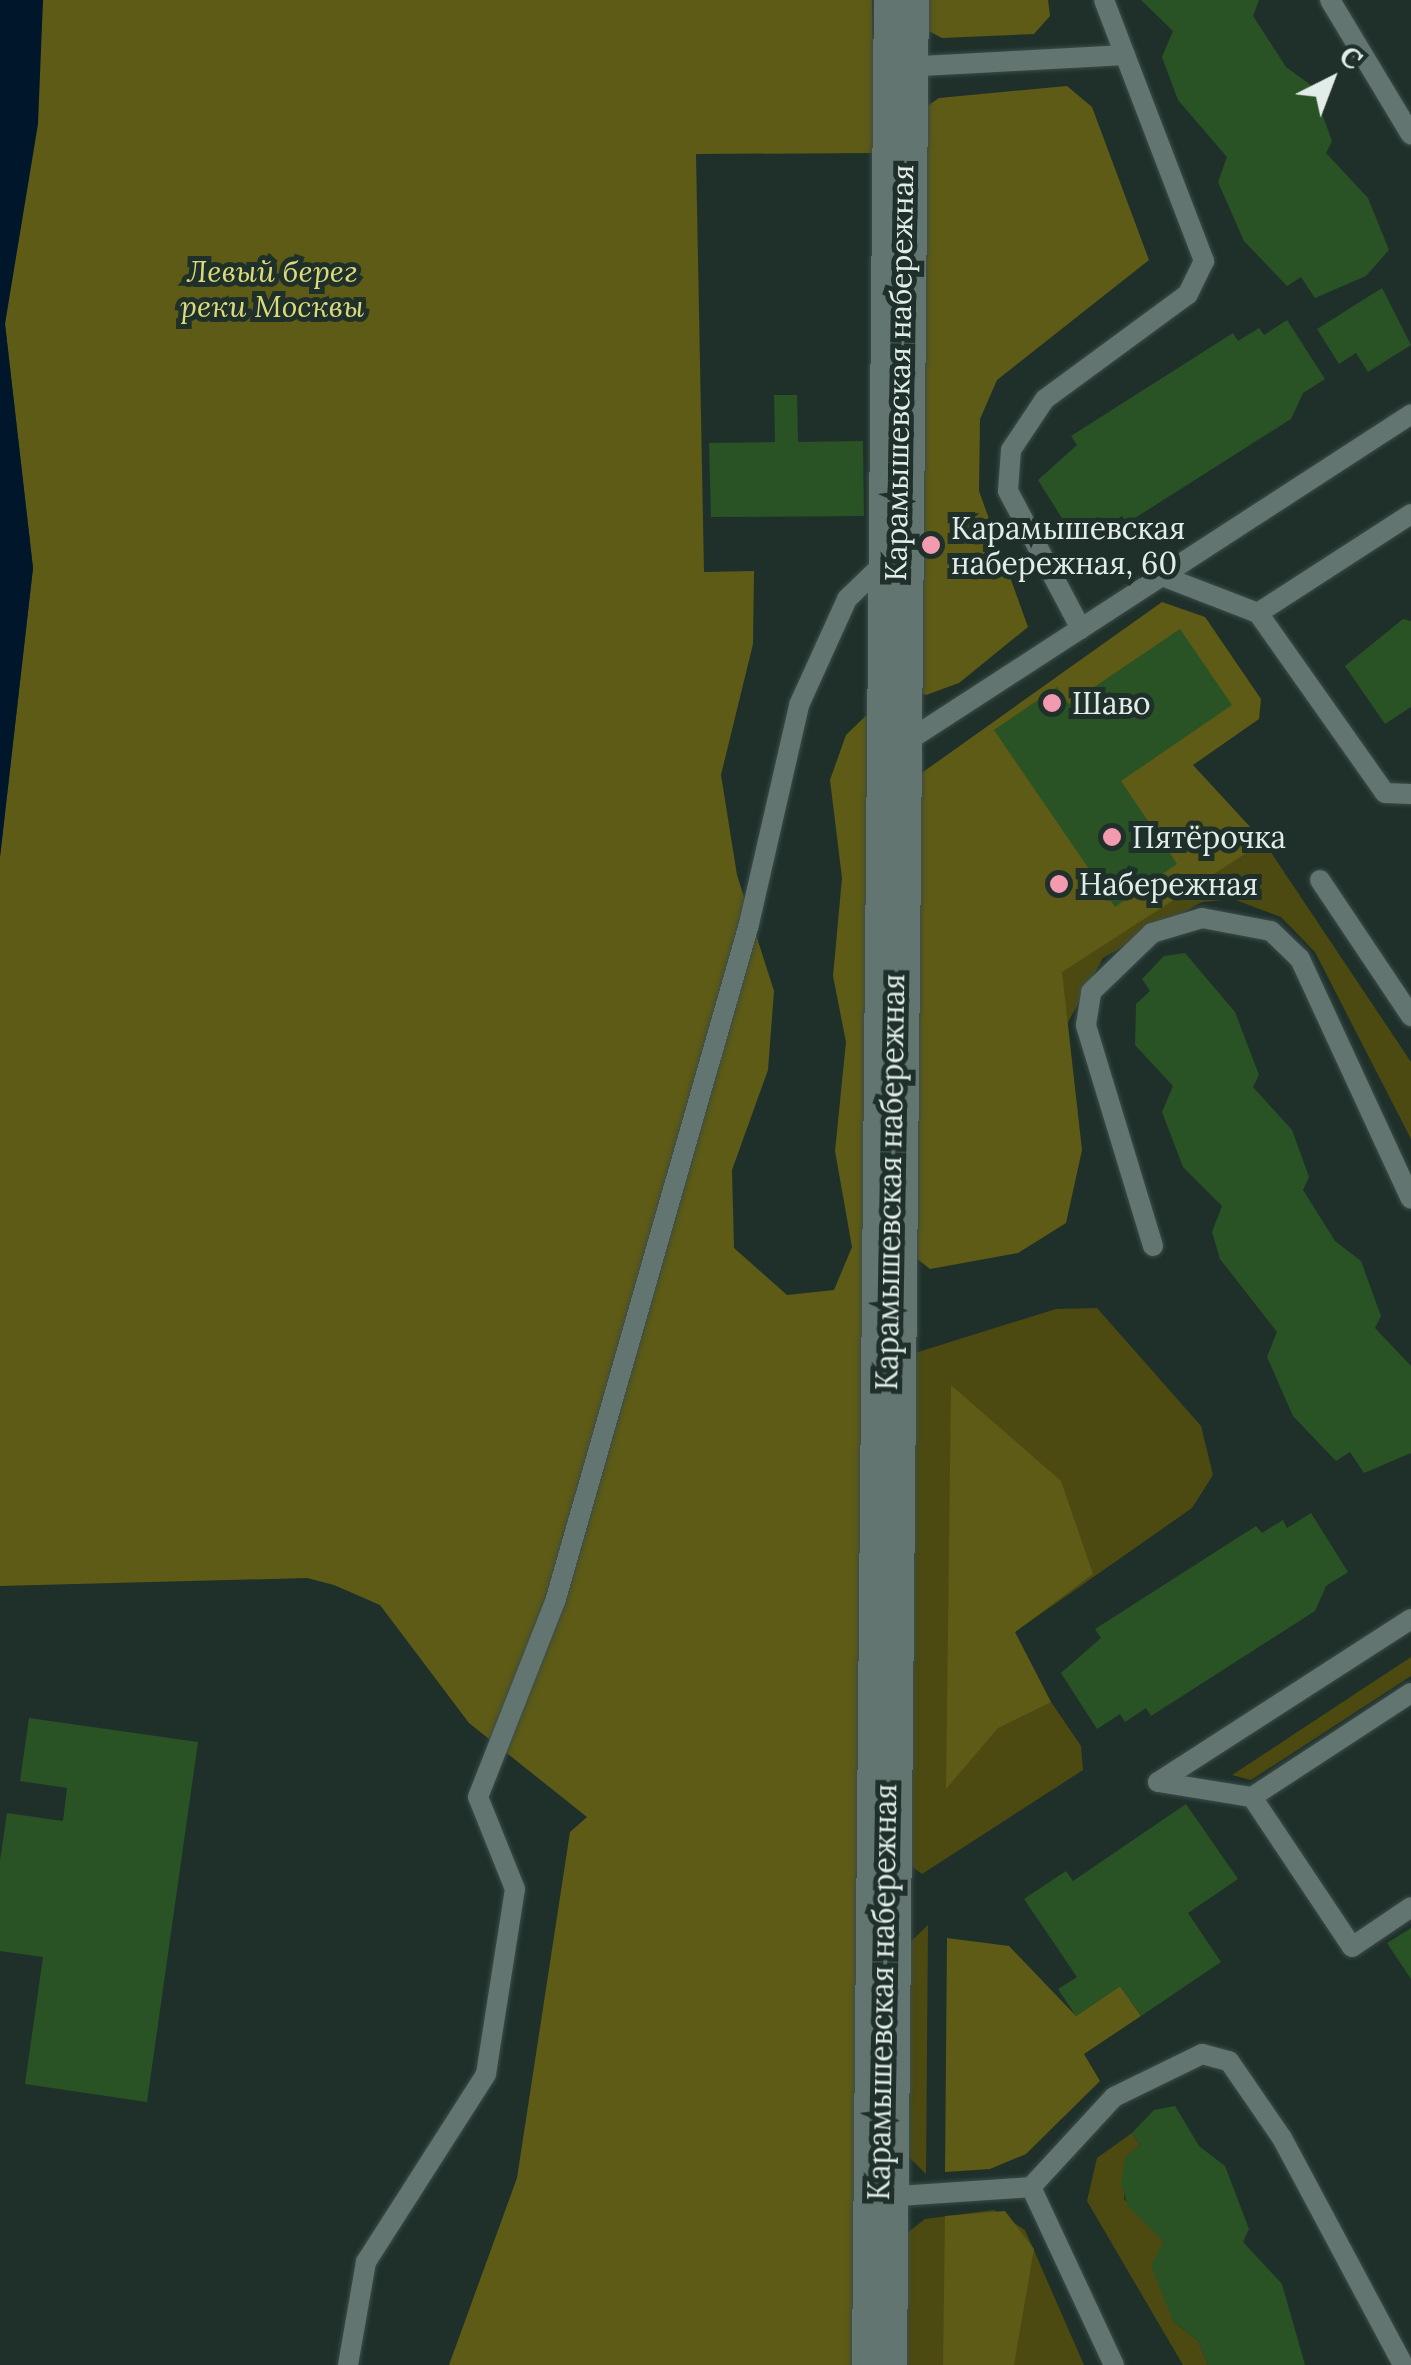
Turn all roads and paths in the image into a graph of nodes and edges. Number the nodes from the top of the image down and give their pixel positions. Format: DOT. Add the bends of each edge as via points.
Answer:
graph roads {
  1 [pos="901,0"];
  2 [pos="1104,0"];
  3 [pos="1330,0"];
  4 [pos="1125,55"];
  5 [pos="902,67"];
  6 [pos="1411,135"];
  7 [pos="1411,414"];
  8 [pos="1411,514"];
  9 [pos="897,550"];
  10 [pos="1162,576"];
  11 [pos="1258,613"];
  12 [pos="1080,629"];
  13 [pos="894,750"];
  14 [pos="1411,794"];
  15 [pos="1320,880"];
  16 [pos="1411,1016"];
  17 [pos="1411,1198"];
  18 [pos="1153,1246"];
  19 [pos="1411,1619"];
  20 [pos="1411,1693"];
  21 [pos="1252,1798"];
  22 [pos="1411,1907"];
  23 [pos="1031,2187"];
  24 [pos="880,2197"];
  25 [pos="348,2365"];
  26 [pos="879,2365"];
  27 [pos="1114,2365"];
  28 [pos="1403,2365"];
  1 -- 5 [label="street, Карамышевская набережная"];
  2 -- 4 [label="lane"];
  3 -- 6 [label="lane"];
  4 -- 5 [label="lane"];
  4 -- 12 [label="lane" via="1204,260 1188,294 1045,398 1011,450 1014,506"];
  5 -- 9 [label="street, Карамышевская набережная"];
  7 -- 10 [label="lane"];
  8 -- 11 [label="lane"];
  9 -- 13 [label="street, Карамышевская набережная"];
  9 -- 25 [label="lane" via="847,599 799,705 749,924 555,1602 478,1798 514,1889 486,2074 366,2262"];
  10 -- 11 [label="lane"];
  10 -- 12 [label="lane"];
  11 -- 14 [label="lane" via="1386,793"];
  12 -- 13 [label="lane"];
  13 -- 24 [label="street, Карамышевская набережная"];
  15 -- 16 [label="lane"];
  17 -- 18 [label="lane" via="1300,959 1270,931 1202,918 1152,933 1091,992 1086,1025"];
  19 -- 21 [label="lane" via="1158,1782"];
  20 -- 21 [label="lane"];
  21 -- 22 [label="lane" via="1352,1948"];
  23 -- 24 [label="lane"];
  23 -- 27 [label="lane"];
  23 -- 28 [label="lane" via="1114,2098 1202,2054 1229,2061 1282,2138"];
  24 -- 26 [label="street, Карамышевская набережная"];
}
